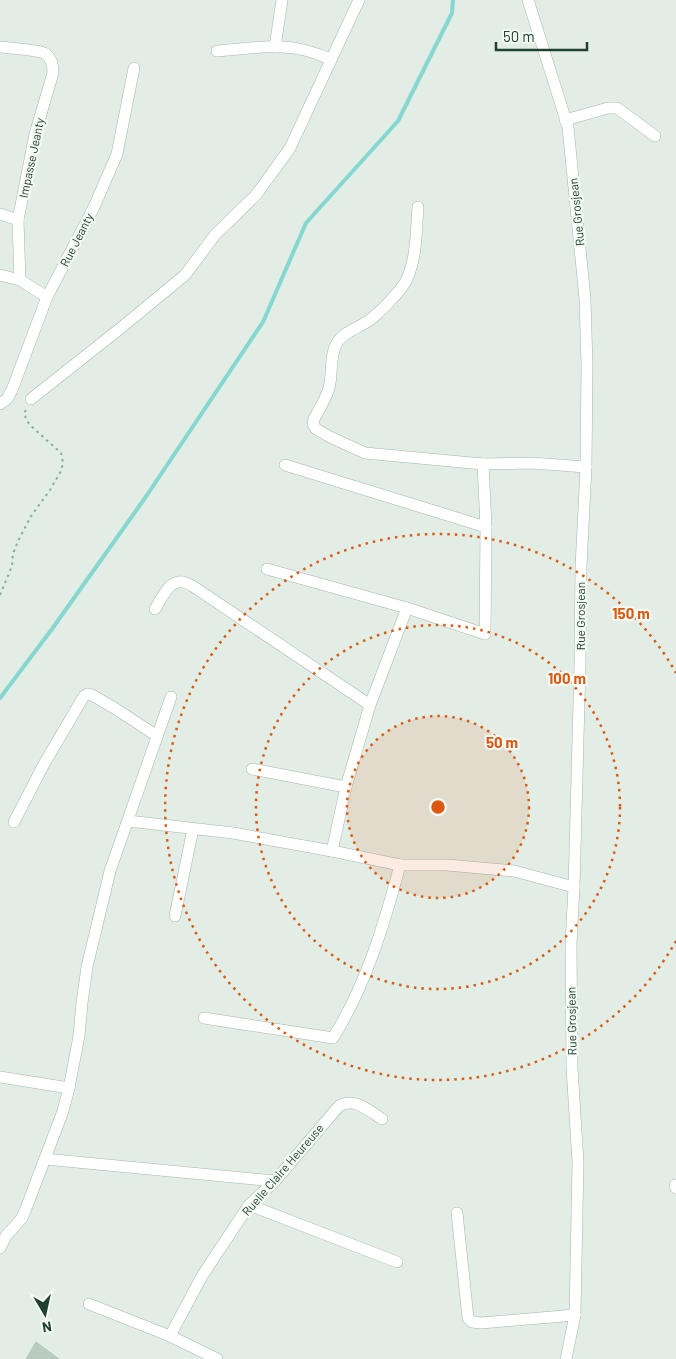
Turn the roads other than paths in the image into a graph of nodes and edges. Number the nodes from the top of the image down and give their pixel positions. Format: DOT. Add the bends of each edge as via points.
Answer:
graph roads {
  1 [pos="282,0"];
  2 [pos="359,0"];
  3 [pos="528,0"];
  4 [pos="0,47"];
  5 [pos="275,47"];
  6 [pos="217,51"];
  7 [pos="331,59"];
  8 [pos="134,68"];
  9 [pos="566,120"];
  10 [pos="655,136"];
  11 [pos="418,207"];
  12 [pos="0,214"];
  13 [pos="18,220"];
  14 [pos="0,275"];
  15 [pos="20,280"];
  16 [pos="47,297"];
  17 [pos="31,399"];
  18 [pos="0,404"];
  19 [pos="483,464"];
  20 [pos="285,465"];
  21 [pos="586,467"];
  22 [pos="486,527"];
  23 [pos="268,568"];
  24 [pos="407,608"];
  25 [pos="155,609"];
  26 [pos="171,698"];
  27 [pos="370,705"];
  28 [pos="158,736"];
  29 [pos="252,769"];
  30 [pos="346,787"];
  31 [pos="128,821"];
  32 [pos="14,822"];
  33 [pos="193,829"];
  34 [pos="332,851"];
  35 [pos="400,865"];
  36 [pos="574,887"];
  37 [pos="175,916"];
  38 [pos="204,1018"];
  39 [pos="0,1077"];
  40 [pos="69,1088"];
  41 [pos="382,1118"];
  42 [pos="45,1158"];
  43 [pos="275,1181"];
  44 [pos="250,1205"];
  45 [pos="457,1213"];
  46 [pos="0,1248"];
  47 [pos="397,1262"];
  48 [pos="89,1304"];
  49 [pos="574,1315"];
  50 [pos="170,1336"];
  51 [pos="217,1359"];
  52 [pos="566,1359"];
  1 -- 5 [label="street"];
  2 -- 7 [label="street"];
  3 -- 9 [label="street, Rue Grosjean"];
  4 -- 13 [label="street, Impasse Jeanty" via="43,52 53,64 54,73 35,134"];
  5 -- 6 [label="street"];
  5 -- 7 [label="street" via="305,50"];
  7 -- 17 [label="street" via="290,148 256,195 215,235 185,275"];
  8 -- 16 [label="street, Rue Jeanty" via="117,154 94,207"];
  9 -- 10 [label="street" via="617,108"];
  9 -- 21 [label="street, Rue Grosjean" via="585,299"];
  11 -- 19 [label="street" via="414,254 407,279 372,318 341,337 336,344 329,389 313,424 330,438 365,453"];
  12 -- 13 [label="street"];
  13 -- 15 [label="street, Impasse Jeanty"];
  14 -- 15 [label="street"];
  15 -- 16 [label="street"];
  16 -- 18 [label="street, Rue Jeanty" via="12,390"];
  19 -- 21 [label="street" via="532,462"];
  19 -- 22 [label="street"];
  20 -- 22 [label="street"];
  21 -- 36 [label="street, Rue Grosjean"];
  22 -- 24 [label="street" via="485,634"];
  23 -- 24 [label="street"];
  24 -- 27 [label="street"];
  25 -- 27 [label="street" via="168,588 184,582"];
  26 -- 28 [label="street"];
  27 -- 30 [label="street"];
  28 -- 31 [label="street"];
  28 -- 32 [label="street" via="87,694 44,764"];
  29 -- 30 [label="street"];
  30 -- 34 [label="street"];
  31 -- 33 [label="street"];
  31 -- 40 [label="street" via="110,871 87,967"];
  33 -- 34 [label="street"];
  33 -- 37 [label="street"];
  34 -- 35 [label="street"];
  35 -- 36 [label="street" via="448,865 514,871"];
  35 -- 38 [label="street" via="370,964 333,1038"];
  36 -- 49 [label="street, Rue Grosjean" via="571,1004 578,1162"];
  39 -- 40 [label="street"];
  40 -- 42 [label="street"];
  41 -- 43 [label="street, Ruelle Claire Heureuse" via="357,1104 344,1102"];
  42 -- 43 [label="street"];
  42 -- 46 [label="street" via="22,1218"];
  43 -- 44 [label="street, Ruelle Claire Heureuse"];
  44 -- 47 [label="street"];
  44 -- 50 [label="street, Ruelle Claire Heureuse" via="202,1276"];
  45 -- 49 [label="street" via="468,1318 472,1322"];
  48 -- 50 [label="street"];
  49 -- 52 [label="street, Rue Grosjean"];
  50 -- 51 [label="street"];
}
